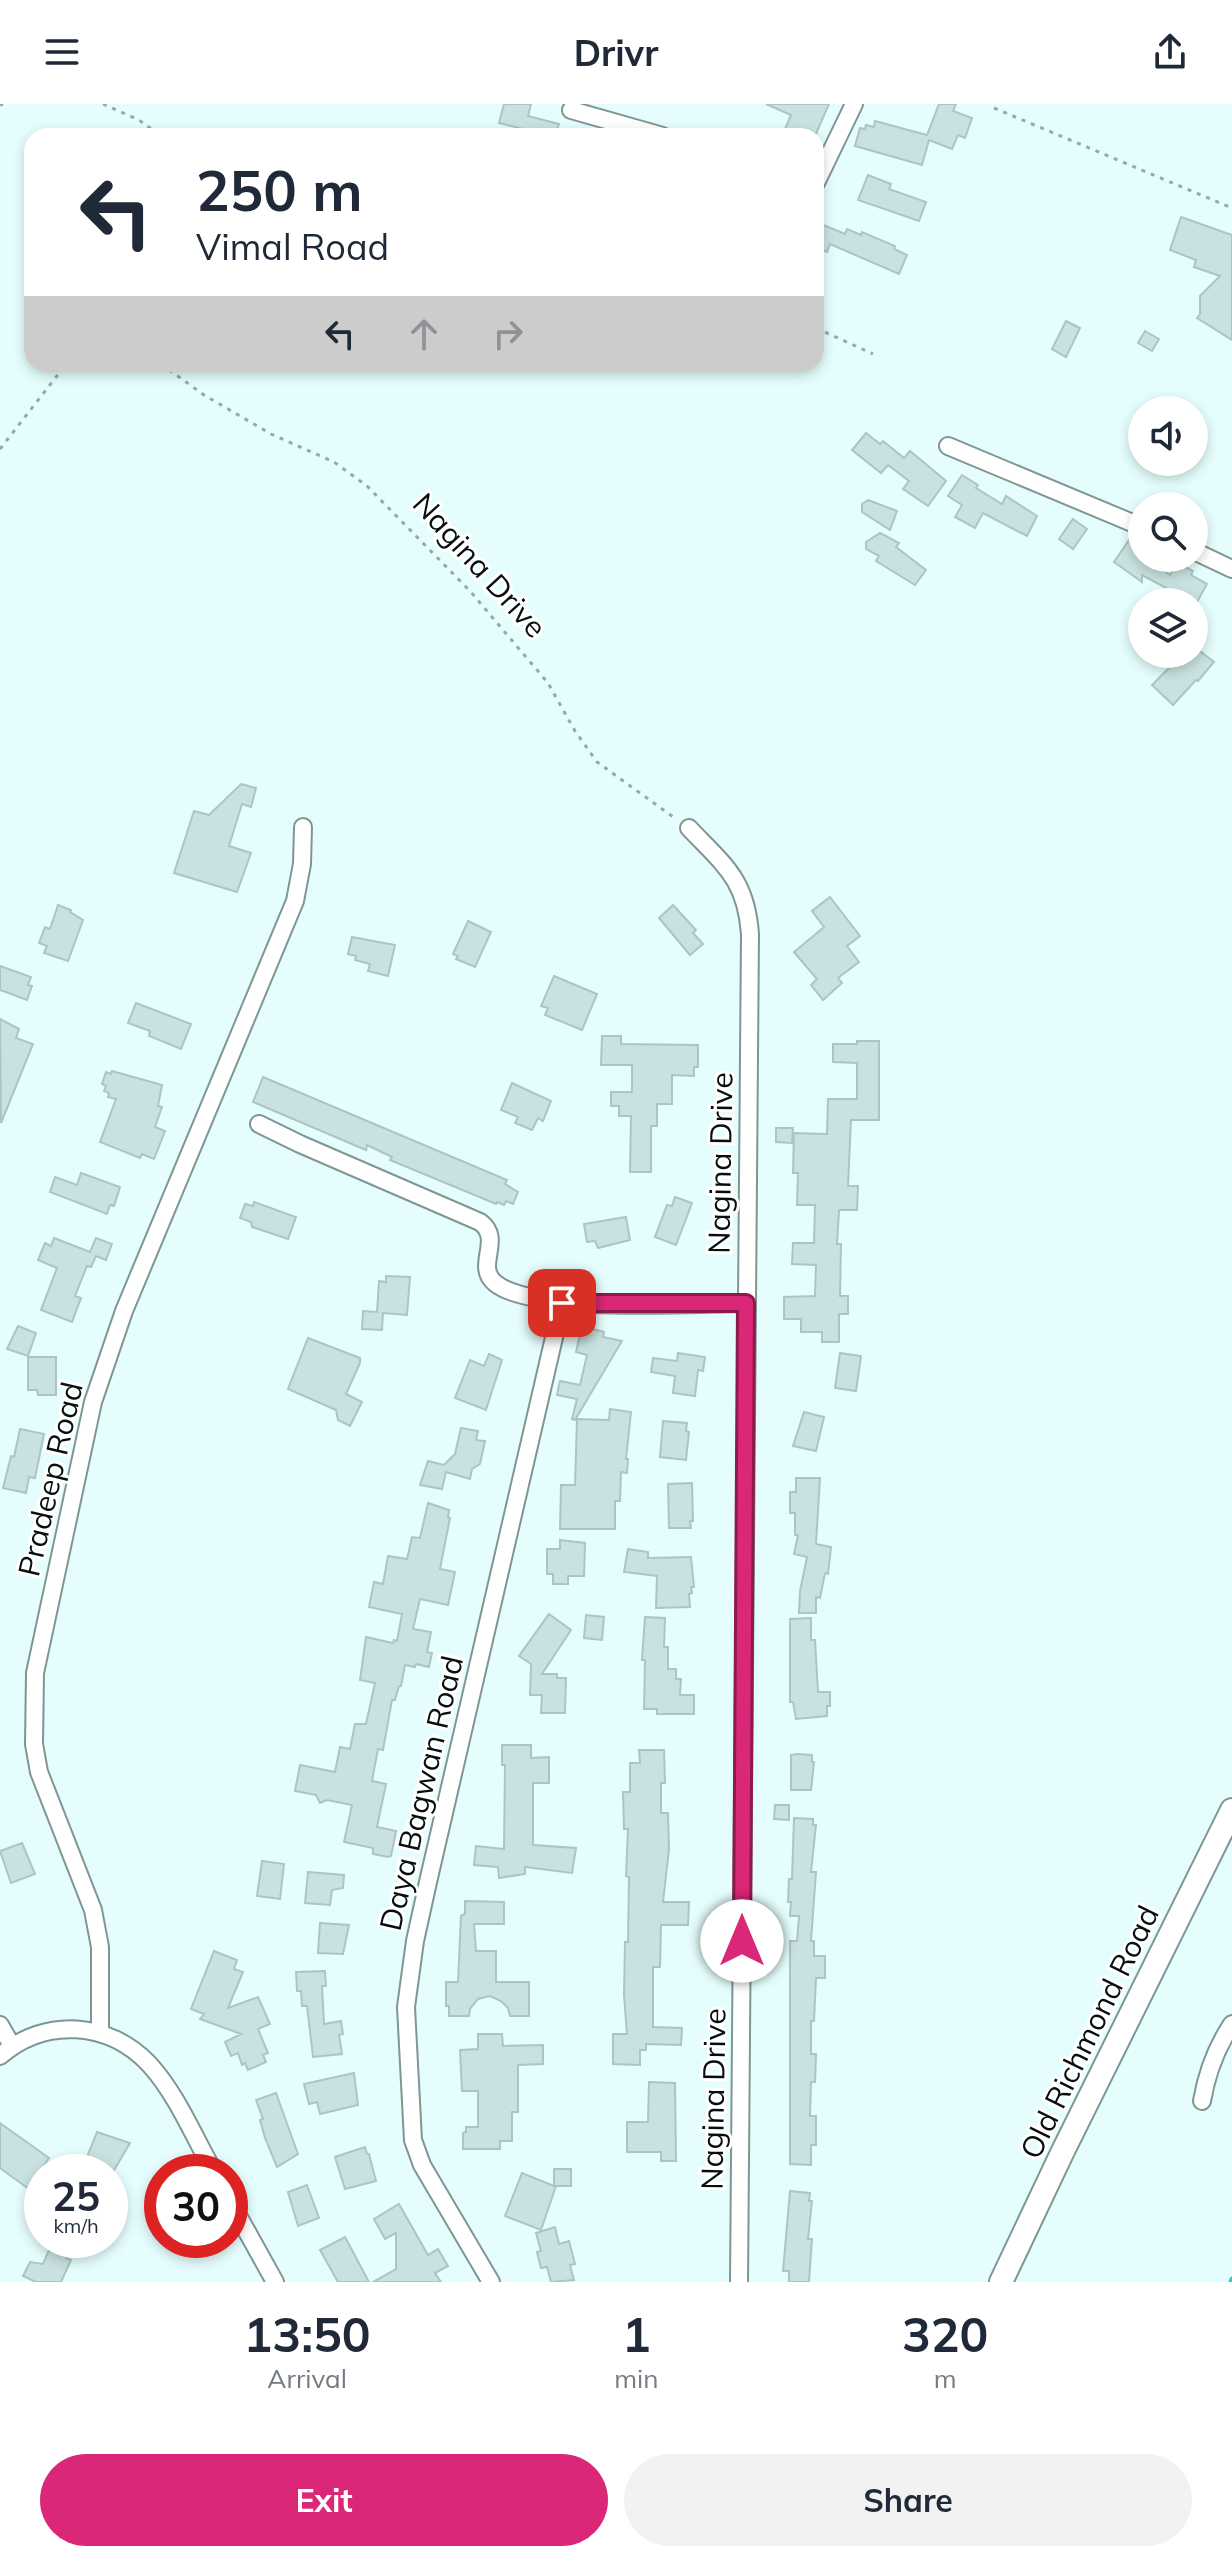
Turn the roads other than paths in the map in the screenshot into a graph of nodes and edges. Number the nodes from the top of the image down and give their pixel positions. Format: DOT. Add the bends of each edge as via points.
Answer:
graph roads {
  1 [pos="854,104"];
  2 [pos="571,110"];
  3 [pos="635,128"];
  4 [pos="824,166"];
  5 [pos="948,446"];
  6 [pos="1128,521"];
  7 [pos="1208,558"];
  8 [pos="1232,569"];
  9 [pos="303,827"];
  10 [pos="689,828"];
  11 [pos="259,1124"];
  12 [pos="562,1303"];
  13 [pos="746,1303"];
  14 [pos="1232,1810"];
  15 [pos="1232,2024"];
  16 [pos="0,2025"];
  17 [pos="100,2032"];
  18 [pos="6,2051"];
  19 [pos="1202,2101"];
  20 [pos="204,2154"];
  21 [pos="248,2233"];
  22 [pos="275,2282"];
  23 [pos="491,2282"];
  24 [pos="739,2282"];
  25 [pos="1001,2282"];
  1 -- 4 [label="street"];
  2 -- 3 [label="street"];
  5 -- 6 [label="street"];
  7 -- 8 [label="street"];
  9 -- 17 [label="street, Pradeep Road" via="295,901 124,1311 93,1402 35,1673 39,1772 93,1910 100,1947"];
  10 -- 13 [label="street, Nagina Drive" via="732,874 748,911"];
  11 -- 12 [label="street" via="480,1222 491,1235 486,1265 491,1280 520,1295"];
  12 -- 13 [label="street"];
  12 -- 23 [label="street, Daya Bagwan Road" via="428,1882 406,2007 413,2140 422,2165"];
  13 -- 24 [label="street, Nagina Drive"];
  14 -- 25 [label="street, Old Richmond Road"];
  15 -- 19 [label="street" via="1214,2055"];
  16 -- 18 [label="street"];
  17 -- 18 [label="street" via="53,2030"];
  17 -- 20 [label="street" via="150,2065"];
  21 -- 22 [label="street"];
}
